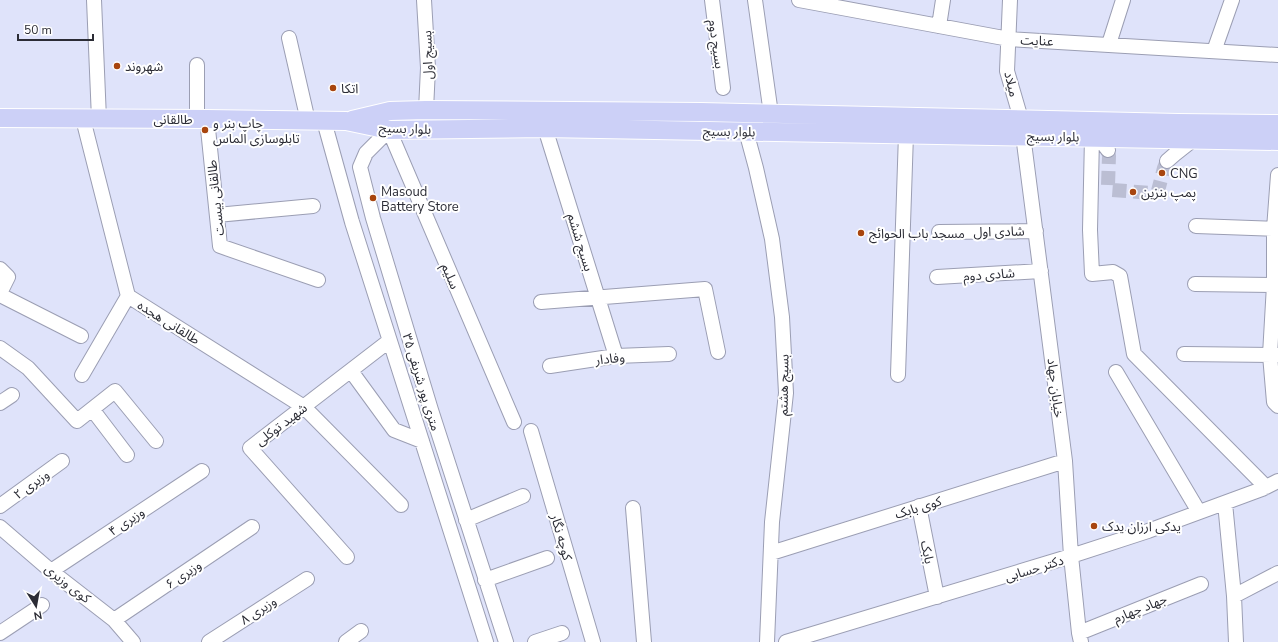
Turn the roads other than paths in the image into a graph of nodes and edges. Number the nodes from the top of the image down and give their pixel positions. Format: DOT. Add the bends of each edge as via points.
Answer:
graph roads {
  1 [pos="94,0"];
  2 [pos="424,0"];
  3 [pos="712,0"];
  4 [pos="755,0"];
  5 [pos="799,0"];
  6 [pos="943,0"];
  7 [pos="1010,0"];
  8 [pos="1123,0"];
  9 [pos="1232,0"];
  10 [pos="939,26"];
  11 [pos="289,38"];
  12 [pos="1009,39"];
  13 [pos="1109,44"];
  14 [pos="1214,51"];
  15 [pos="1278,55"];
  16 [pos="197,65"];
  17 [pos="723,88"];
  18 [pos="426,110"];
  19 [pos="771,114"];
  20 [pos="0,118"];
  21 [pos="91,119"];
  22 [pos="202,119"];
  23 [pos="316,121"];
  24 [pos="346,122"];
  25 [pos="1278,124"];
  26 [pos="1022,127"];
  27 [pos="545,128"];
  28 [pos="389,130"];
  29 [pos="746,131"];
  30 [pos="906,134"];
  31 [pos="1102,137"];
  32 [pos="1194,139"];
  33 [pos="1278,141"];
  34 [pos="1167,161"];
  35 [pos="1278,175"];
  36 [pos="365,190"];
  37 [pos="345,195"];
  38 [pos="313,206"];
  39 [pos="217,215"];
  40 [pos="1196,226"];
  41 [pos="1276,229"];
  42 [pos="1036,231"];
  43 [pos="939,232"];
  44 [pos="0,269"];
  45 [pos="1041,271"];
  46 [pos="937,277"];
  47 [pos="318,280"];
  48 [pos="1196,284"];
  49 [pos="1276,285"];
  50 [pos="0,294"];
  51 [pos="128,296"];
  52 [pos="598,298"];
  53 [pos="542,302"];
  54 [pos="81,336"];
  55 [pos="389,341"];
  56 [pos="0,348"];
  57 [pos="718,352"];
  58 [pos="669,354"];
  59 [pos="1184,354"];
  60 [pos="1274,355"];
  61 [pos="616,356"];
  62 [pos="550,366"];
  63 [pos="351,371"];
  64 [pos="1116,372"];
  65 [pos="82,375"];
  66 [pos="898,375"];
  67 [pos="12,395"];
  68 [pos="0,403"];
  69 [pos="1278,406"];
  70 [pos="304,407"];
  71 [pos="92,409"];
  72 [pos="514,422"];
  73 [pos="531,431"];
  74 [pos="156,441"];
  75 [pos="422,442"];
  76 [pos="127,455"];
  77 [pos="62,461"];
  78 [pos="1065,461"];
  79 [pos="202,471"];
  80 [pos="1272,484"];
  81 [pos="523,496"];
  82 [pos="1225,503"];
  83 [pos="401,505"];
  84 [pos="0,506"];
  85 [pos="919,506"];
  86 [pos="633,508"];
  87 [pos="1199,512"];
  88 [pos="466,520"];
  89 [pos="0,527"];
  90 [pos="252,527"];
  91 [pos="771,553"];
  92 [pos="1072,556"];
  93 [pos="347,557"];
  94 [pos="547,558"];
  95 [pos="51,571"];
  96 [pos="1278,573"];
  97 [pos="307,579"];
  98 [pos="485,580"];
  99 [pos="1201,584"];
  100 [pos="1234,596"];
  101 [pos="937,597"];
  102 [pos="42,604"];
  103 [pos="114,620"];
  104 [pos="361,631"];
  105 [pos="562,632"];
  106 [pos="0,633"];
  107 [pos="1080,637"];
  108 [pos="133,642"];
  109 [pos="208,642"];
  110 [pos="346,642"];
  111 [pos="486,642"];
  112 [pos="506,642"];
  113 [pos="535,642"];
  114 [pos="593,642"];
  115 [pos="644,642"];
  116 [pos="767,642"];
  117 [pos="786,642"];
  118 [pos="1236,642"];
  1 -- 21 [label="street, طالقانی هجده"];
  2 -- 18 [label="street, بسیج اول" via="428,68"];
  3 -- 17 [label="street, بسيج دوم"];
  4 -- 19 [label="street"];
  5 -- 10 [label="street, عنایت"];
  6 -- 10 [label="street"];
  7 -- 12 [label="street, میلاد"];
  8 -- 13 [label="street"];
  9 -- 14 [label="street"];
  10 -- 12 [label="street, عنایت"];
  11 -- 23 [label="street, ۳۵ متری پور شریفی"];
  12 -- 13 [label="street, عنایت"];
  12 -- 26 [label="street, میلاد" via="1007,71"];
  13 -- 14 [label="street, عنایت"];
  14 -- 15 [label="street, عنایت"];
  16 -- 22 [label="street, طالقانی بیست"];
  18 -- 19 [label="main road, بلوار بسیج"];
  18 -- 24 [label="main road, بلوار بسیج" via="390,111"];
  19 -- 26 [label="main road, بلوار بسیج"];
  20 -- 21 [label="main road, طالقانی"];
  21 -- 22 [label="main road, طالقانی"];
  21 -- 51 [label="street, طالقانی هجده"];
  22 -- 23 [label="main road, طالقانی"];
  22 -- 39 [label="street, طالقانی بیست"];
  23 -- 24 [label="main road, طالقانی"];
  23 -- 37 [label="street, ۳۵ متری پور شریفی"];
  24 -- 28 [label="main road, بلوار بسیج"];
  25 -- 31 [label="main road, بلوار بسیج" via="1178,123"];
  26 -- 30 [label="main road, بلوار بسیج"];
  26 -- 31 [label="main road, بلوار بسیج"];
  26 -- 42 [label="street, خیابان جهاد"];
  27 -- 28 [label="main road, بلوار بسیج"];
  27 -- 29 [label="main road, بلوار بسیج"];
  27 -- 52 [label="street, بسیج ششم"];
  28 -- 36 [label="street, ۳۵ متری پور شریفی" via="366,153 360,167"];
  28 -- 72 [label="street, سلیم"];
  29 -- 30 [label="main road, بلوار بسیج"];
  29 -- 91 [label="street, بسیج هشتم" via="772,239 782,317 786,393"];
  30 -- 66 [label="street"];
  31 -- 32 [label="main road, بلوار بسیج"];
  31 -- 80 [label="street" via="1090,230 1092,274 1113,272 1120,276 1134,354"];
  32 -- 33 [label="main road, بلوار بسیج"];
  32 -- 34 [label="street"];
  35 -- 41 [label="street"];
  36 -- 37 [label="street"];
  36 -- 88 [label="street, ۳۵ متری پور شریفی" via="430,410"];
  37 -- 55 [label="street, ۳۵ متری پور شریفی"];
  38 -- 39 [label="street"];
  39 -- 47 [label="street, طالقانی بیست" via="220,246"];
  40 -- 41 [label="street"];
  41 -- 49 [label="street"];
  42 -- 43 [label="street, شادی اول"];
  42 -- 45 [label="street, خیابان جهاد"];
  44 -- 50 [label="street" via="8,277"];
  45 -- 46 [label="street, شادی دوم"];
  45 -- 78 [label="street, خیابان جهاد"];
  48 -- 49 [label="street"];
  49 -- 60 [label="street"];
  50 -- 54 [label="street"];
  51 -- 65 [label="street"];
  51 -- 70 [label="street, طالقانی هجده"];
  52 -- 53 [label="street"];
  52 -- 57 [label="street" via="705,289"];
  52 -- 61 [label="street, بسیج ششم"];
  55 -- 63 [label="street, شهید توکلی"];
  55 -- 75 [label="street, ۳۵ متری پور شریفی"];
  56 -- 71 [label="street" via="28,368 77,421"];
  58 -- 61 [label="street, وفادار"];
  59 -- 60 [label="street"];
  60 -- 69 [label="street" via="1274,402"];
  61 -- 62 [label="street, وفادار"];
  63 -- 70 [label="street, شهید توکلی"];
  63 -- 75 [label="street" via="394,430"];
  64 -- 87 [label="street"];
  67 -- 68 [label="street"];
  70 -- 83 [label="street, طالقانی هجده"];
  70 -- 93 [label="street, شهید توکلی" via="250,448"];
  71 -- 74 [label="street" via="115,391"];
  71 -- 76 [label="street"];
  73 -- 114 [label="street, کوچه نگار"];
  75 -- 111 [label="street, ۳۵ متری پور شریفی"];
  77 -- 84 [label="street, وزیری ۲"];
  78 -- 85 [label="street, کوی بابک"];
  78 -- 92 [label="street, خیابان جهاد"];
  79 -- 95 [label="street, وزیری ۴"];
  80 -- 82 [label="street, دکتر حسابی"];
  81 -- 88 [label="street"];
  82 -- 87 [label="street, دکتر حسابی"];
  82 -- 100 [label="street"];
  85 -- 91 [label="street, کوی بابک"];
  85 -- 101 [label="street, بابک"];
  86 -- 115 [label="street"];
  87 -- 92 [label="street, دکتر حسابی"];
  88 -- 98 [label="street, ۳۵ متری پور شریفی"];
  89 -- 95 [label="street, کوی وزیری"];
  90 -- 103 [label="street, وزیری ۶"];
  91 -- 116 [label="street, بسیج هشتم"];
  92 -- 101 [label="street, دکتر حسابی"];
  92 -- 107 [label="street, خیابان جهاد"];
  94 -- 98 [label="street"];
  95 -- 103 [label="street, کوی وزیری"];
  96 -- 100 [label="street"];
  97 -- 109 [label="street, وزیری ۸"];
  98 -- 112 [label="street, ۳۵ متری پور شریفی"];
  99 -- 107 [label="street, جهاد چهارم"];
  100 -- 118 [label="street"];
  101 -- 117 [label="street, دکتر حسابی"];
  102 -- 106 [label="street"];
  103 -- 108 [label="street, کوی وزیری"];
  104 -- 110 [label="street"];
  105 -- 113 [label="street"];
}
